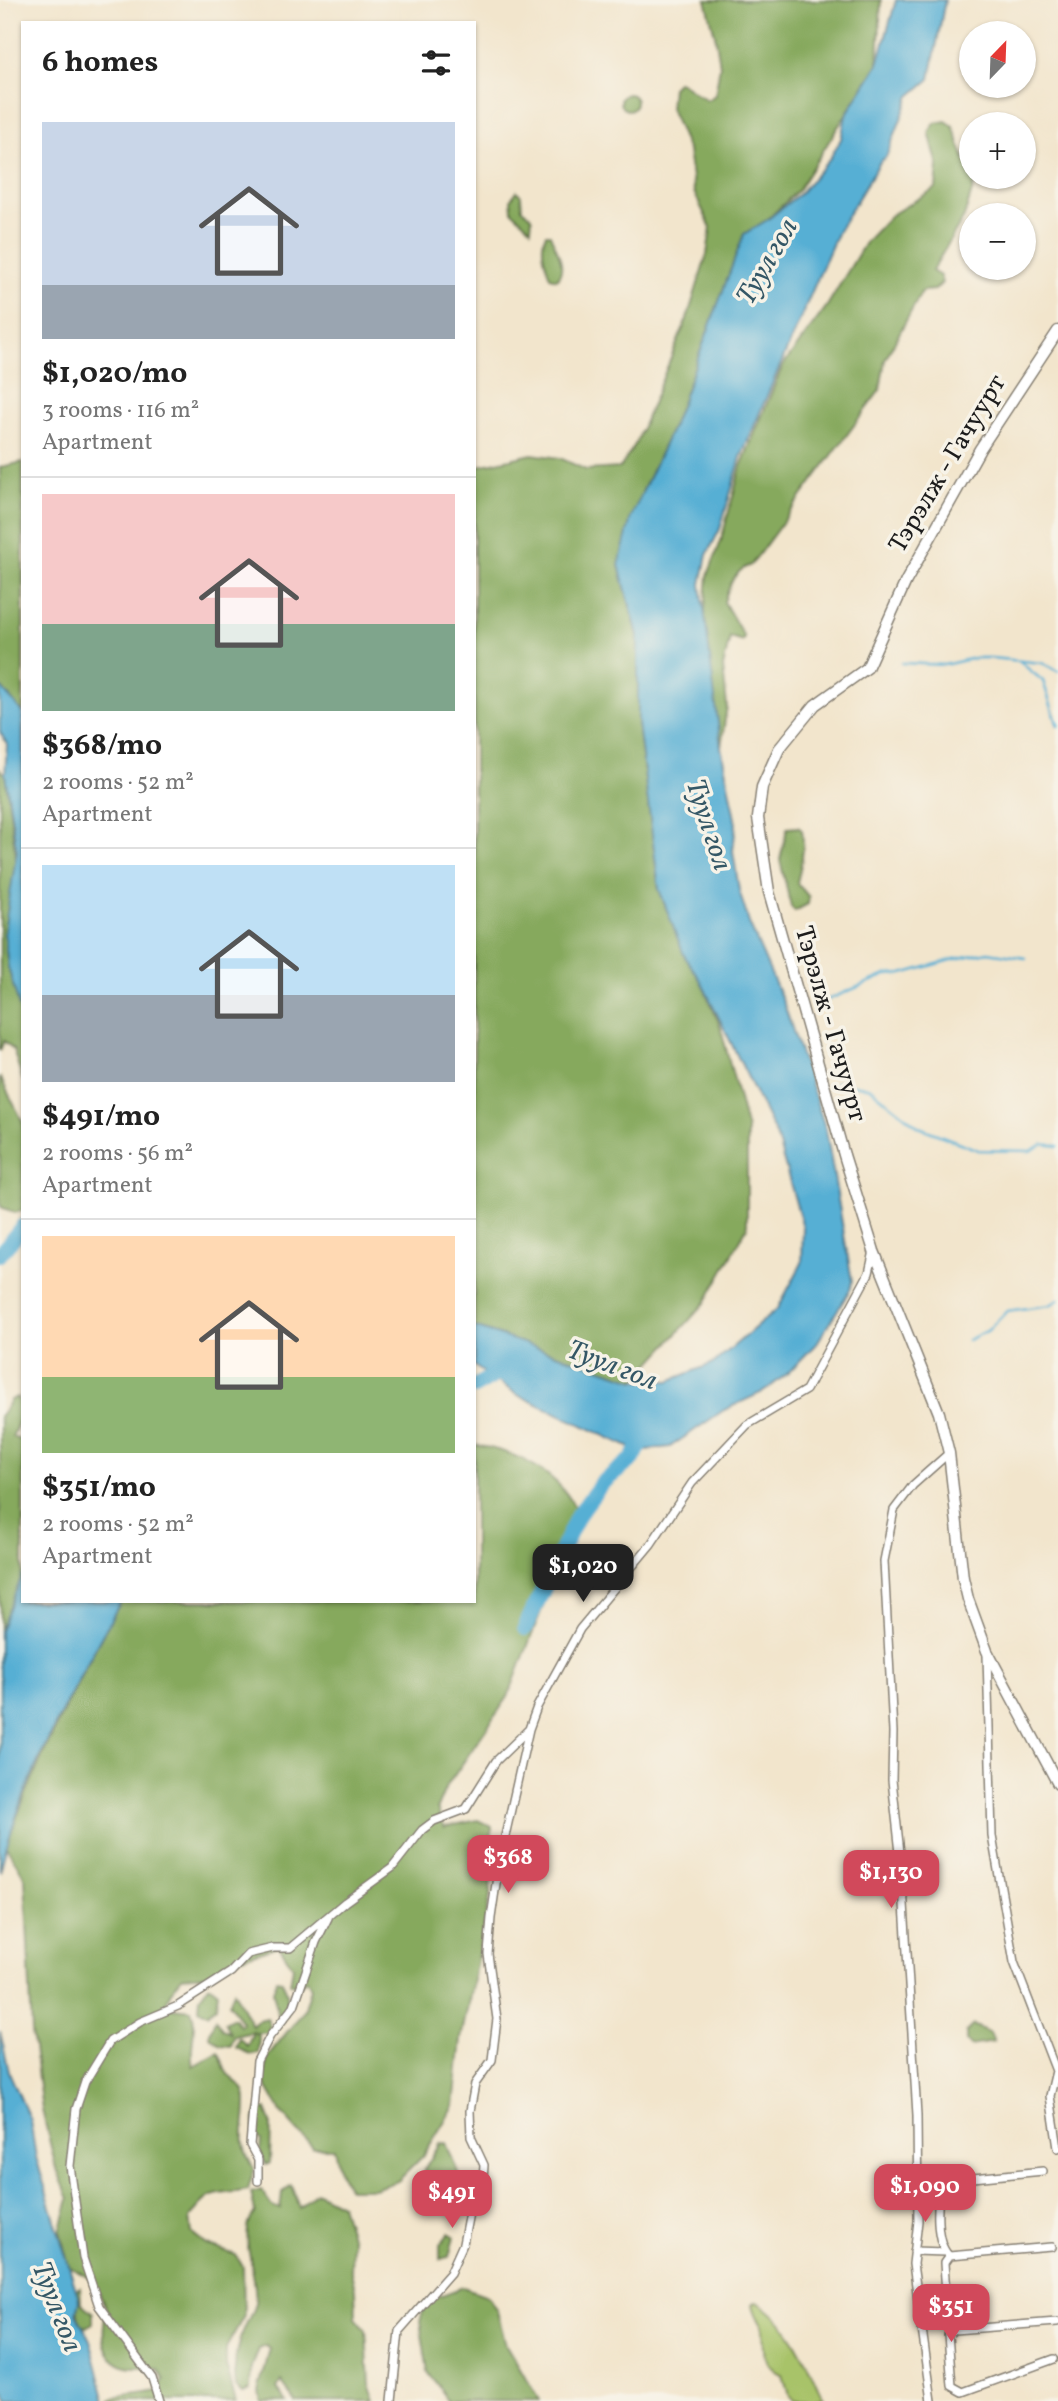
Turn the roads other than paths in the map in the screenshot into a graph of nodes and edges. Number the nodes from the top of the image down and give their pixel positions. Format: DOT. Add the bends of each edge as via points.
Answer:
graph roads {
  1 [pos="1058,331"];
  2 [pos="874,1251"];
  3 [pos="949,1453"];
  4 [pos="987,1651"];
  5 [pos="529,1729"];
  6 [pos="1058,1784"];
  7 [pos="330,1914"];
  8 [pos="1057,2072"];
  9 [pos="1058,2148"];
  10 [pos="1042,2171"];
  11 [pos="258,2181"];
  12 [pos="1052,2247"];
  13 [pos="914,2251"];
  14 [pos="946,2254"];
  15 [pos="1057,2322"];
  16 [pos="954,2330"];
  17 [pos="1054,2359"];
  18 [pos="159,2401"];
  19 [pos="392,2401"];
  20 [pos="932,2401"];
  1 -- 2 [label="main road, Тэрэлж - Гачуурт" via="967,472 906,581 867,668 796,724 771,765 759,800 769,892"];
  2 -- 3 [label="main road, Тэрэлж - Гачуурт" via="939,1413"];
  2 -- 5 [label="street" via="869,1273 806,1390 747,1424 692,1483 651,1544 580,1629"];
  3 -- 4 [label="main road, Тэрэлж - Гачуурт" via="962,1578"];
  3 -- 13 [label="street" via="913,1485 894,1510 884,1561 892,1780 917,2115"];
  4 -- 6 [label="main road, Тэрэлж - Гачуурт"];
  4 -- 8 [label="street" via="992,1836 1001,1894 1014,1962"];
  5 -- 7 [label="street" via="496,1761 466,1810 428,1825 393,1868"];
  5 -- 19 [label="street" via="491,1918 488,1954 497,2019 492,2060 475,2084 470,2111 471,2137 484,2165 483,2181 471,2202 463,2244 450,2273 399,2331"];
  7 -- 11 [label="street" via="294,2006 257,2061 250,2146 258,2160"];
  7 -- 18 [label="street" via="290,1948 248,1954 232,1972 110,2041 85,2082 71,2133 70,2166 83,2258 99,2306 152,2378"];
  8 -- 9 [label="street" via="1050,2096"];
  10 -- 14 [label="street" via="953,2180 942,2186 939,2220"];
  12 -- 14 [label="street"];
  13 -- 14 [label="street"];
  13 -- 20 [label="street"];
  14 -- 16 [label="street" via="947,2324"];
  15 -- 16 [label="street"];
  16 -- 17 [label="street" via="948,2335 952,2386 963,2392"];
}
